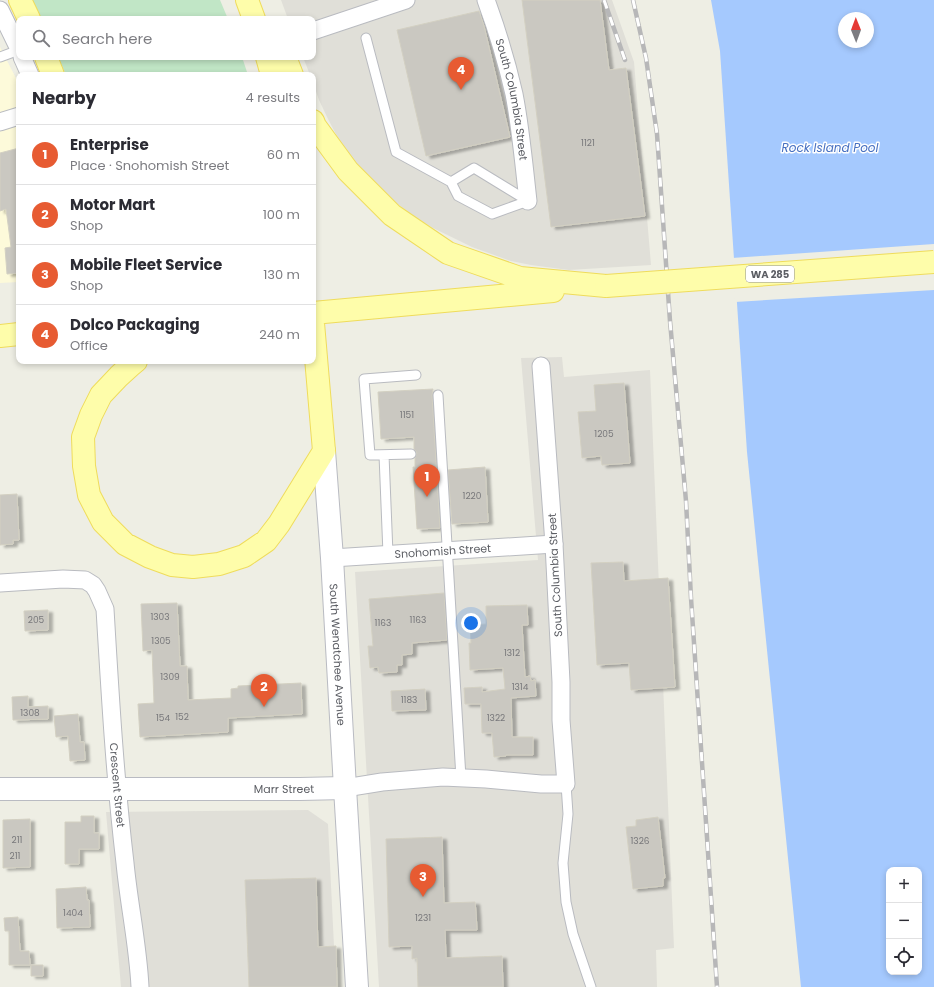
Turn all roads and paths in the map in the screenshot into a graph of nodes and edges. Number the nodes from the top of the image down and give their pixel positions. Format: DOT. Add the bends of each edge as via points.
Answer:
graph roads {
  1 [pos="20,0"];
  2 [pos="406,0"];
  3 [pos="486,0"];
  4 [pos="377,5"];
  5 [pos="0,10"];
  6 [pos="28,16"];
  7 [pos="316,30"];
  8 [pos="366,38"];
  9 [pos="16,44"];
  10 [pos="16,51"];
  11 [pos="0,57"];
  12 [pos="23,60"];
  13 [pos="47,60"];
  14 [pos="268,60"];
  15 [pos="286,60"];
  16 [pos="29,72"];
  17 [pos="52,72"];
  18 [pos="271,72"];
  19 [pos="291,72"];
  20 [pos="16,117"];
  21 [pos="0,122"];
  22 [pos="316,127"];
  23 [pos="451,182"];
  24 [pos="528,201"];
  25 [pos="934,262"];
  26 [pos="606,286"];
  27 [pos="316,313"];
  28 [pos="16,334"];
  29 [pos="0,336"];
  30 [pos="316,358"];
  31 [pos="132,364"];
  32 [pos="541,366"];
  33 [pos="416,375"];
  34 [pos="438,395"];
  35 [pos="324,451"];
  36 [pos="411,454"];
  37 [pos="384,455"];
  38 [pos="554,544"];
  39 [pos="447,551"];
  40 [pos="388,554"];
  41 [pos="332,558"];
  42 [pos="0,583"];
  43 [pos="461,778"];
  44 [pos="566,784"];
  45 [pos="344,788"];
  46 [pos="0,789"];
  47 [pos="117,789"];
  48 [pos="140,987"];
  49 [pos="357,987"];
  50 [pos="590,987"];
  1 -- 6 [label="main road"];
  2 -- 4 [label="street"];
  3 -- 24 [label="street, South Columbia Street" via="514,94"];
  4 -- 7 [label="street"];
  5 -- 9 [label="street"];
  8 -- 23 [label="lane" via="396,152"];
  10 -- 11 [label="lane"];
  12 -- 16 [label="street"];
  13 -- 17 [label="main road"];
  14 -- 18 [label="main road"];
  15 -- 19 [label="main road"];
  20 -- 21 [label="street"];
  22 -- 26 [label="main road" via="348,170 392,215 448,253 520,278"];
  23 -- 24 [label="lane" via="474,168"];
  23 -- 24 [label="lane" via="458,196 492,214"];
  25 -- 26 [label="main road, WA 285, bridge"];
  26 -- 27 [label="main road, WA 285"];
  28 -- 29 [label="main road"];
  30 -- 35 [label="main road, South Wenatchee Avenue"];
  31 -- 35 [label="main road" via="101,395 91,415 83,437 84,466 89,495 103,522 125,544 150,557 172,565 193,567 219,564 244,556 266,541 279,524"];
  32 -- 38 [label="street, South Columbia Street"];
  33 -- 37 [label="lane" via="364,379 370,455"];
  34 -- 39 [label="lane"];
  35 -- 41 [label="main road, South Wenatchee Avenue"];
  36 -- 37 [label="lane"];
  37 -- 40 [label="lane"];
  38 -- 39 [label="street, Snohomish Street"];
  38 -- 44 [label="street, South Columbia Street"];
  39 -- 40 [label="street, Snohomish Street"];
  39 -- 43 [label="lane"];
  40 -- 41 [label="street, Snohomish Street"];
  41 -- 45 [label="main road, South Wenatchee Avenue"];
  42 -- 47 [label="street, Crescent Street" via="74,579 85,580 97,591 105,608"];
  43 -- 44 [label="street, Marr Street"];
  43 -- 45 [label="street, Marr Street" via="424,778"];
  44 -- 50 [label="lane" via="566,902"];
  45 -- 47 [label="main road, Marr Street"];
  45 -- 49 [label="main road, South Wenatchee Avenue"];
  46 -- 47 [label="main road, Marr Street"];
  47 -- 48 [label="street, Crescent Street"];
}
